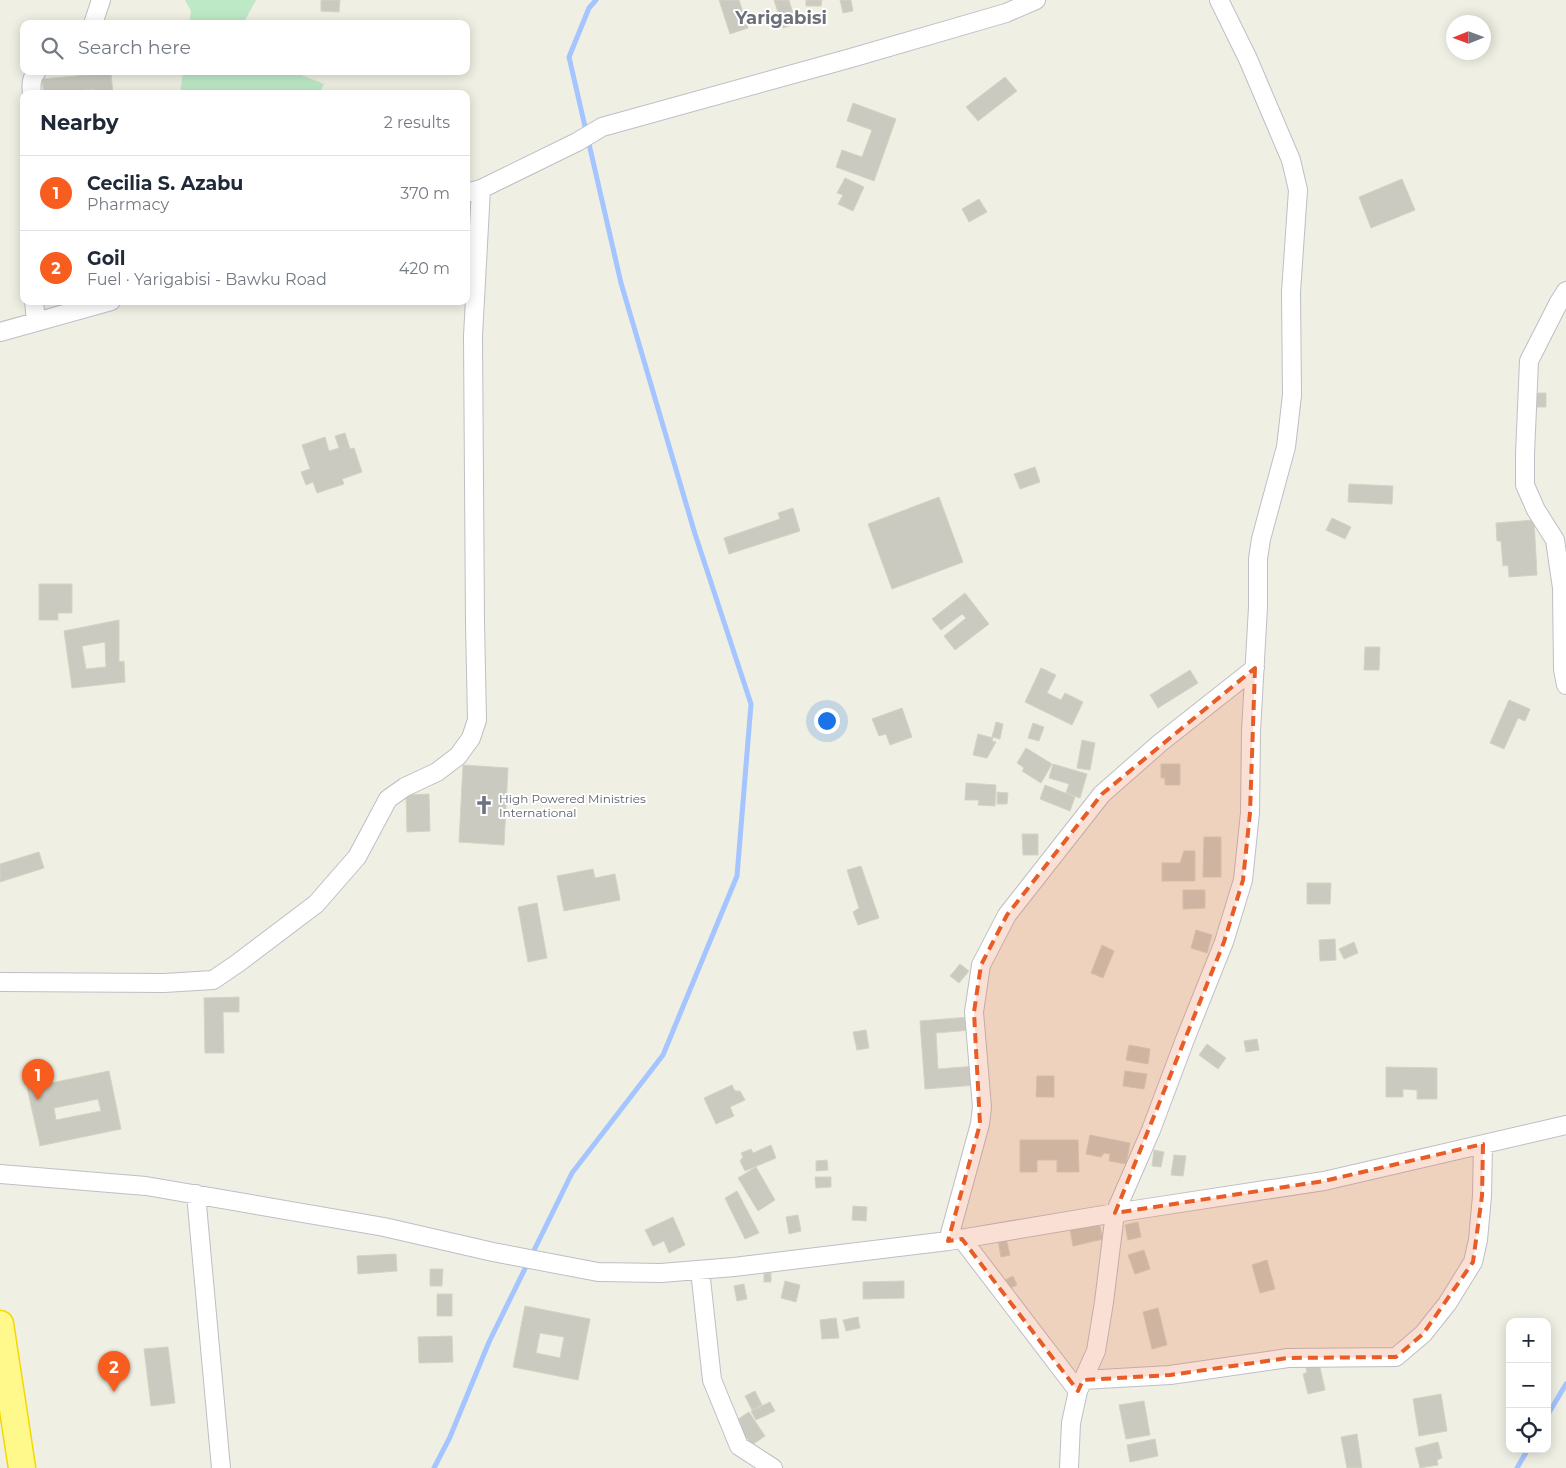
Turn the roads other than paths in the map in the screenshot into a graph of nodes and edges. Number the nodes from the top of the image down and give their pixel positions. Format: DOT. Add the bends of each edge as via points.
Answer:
graph roads {
  1 [pos="101,0"];
  2 [pos="1036,0"];
  3 [pos="1219,0"];
  4 [pos="1010,6"];
  5 [pos="94,20"];
  6 [pos="33,75"];
  7 [pos="32,90"];
  8 [pos="473,191"];
  9 [pos="1566,291"];
  10 [pos="34,305"];
  11 [pos="97,305"];
  12 [pos="36,322"];
  13 [pos="0,332"];
  14 [pos="1255,668"];
  15 [pos="1566,685"];
  16 [pos="0,982"];
  17 [pos="1565,1124"];
  18 [pos="1483,1144"];
  19 [pos="0,1174"];
  20 [pos="196,1194"];
  21 [pos="1115,1212"];
  22 [pos="955,1240"];
  23 [pos="700,1270"];
  24 [pos="1,1331"];
  25 [pos="1081,1385"];
  26 [pos="22,1468"];
  27 [pos="221,1468"];
  28 [pos="773,1468"];
  29 [pos="1070,1468"];
  1 -- 5 [label="street"];
  2 -- 4 [label="street"];
  3 -- 14 [label="street" via="1292,160 1298,190 1291,292 1292,395 1286,447 1258,559"];
  4 -- 8 [label="street" via="852,58 602,127"];
  6 -- 7 [label="street"];
  8 -- 16 [label="street" via="477,720 471,738 458,756 437,772 388,799 357,857 316,904 213,980 164,983"];
  9 -- 15 [label="street" via="1530,361 1525,485 1555,540 1562,588"];
  10 -- 12 [label="street"];
  11 -- 12 [label="street"];
  12 -- 13 [label="street"];
  14 -- 21 [label="street" via="1250,812 1242,880 1224,942 1151,1130"];
  14 -- 22 [label="street" via="1102,794 1006,915 981,965 974,1012 982,1107"];
  17 -- 18 [label="street"];
  18 -- 21 [label="street" via="1324,1181"];
  18 -- 25 [label="street" via="1478,1240 1472,1262 1424,1334 1396,1357 1288,1358 1170,1376"];
  19 -- 20 [label="street" via="146,1186"];
  20 -- 23 [label="street" via="384,1227 598,1272"];
  20 -- 27 [label="street"];
  21 -- 22 [label="street"];
  21 -- 25 [label="street" via="1096,1351"];
  22 -- 23 [label="street"];
  22 -- 25 [label="street"];
  23 -- 28 [label="street" via="712,1380 739,1446"];
  24 -- 26 [label="highway"];
  25 -- 29 [label="street" via="1071,1423"];
}
